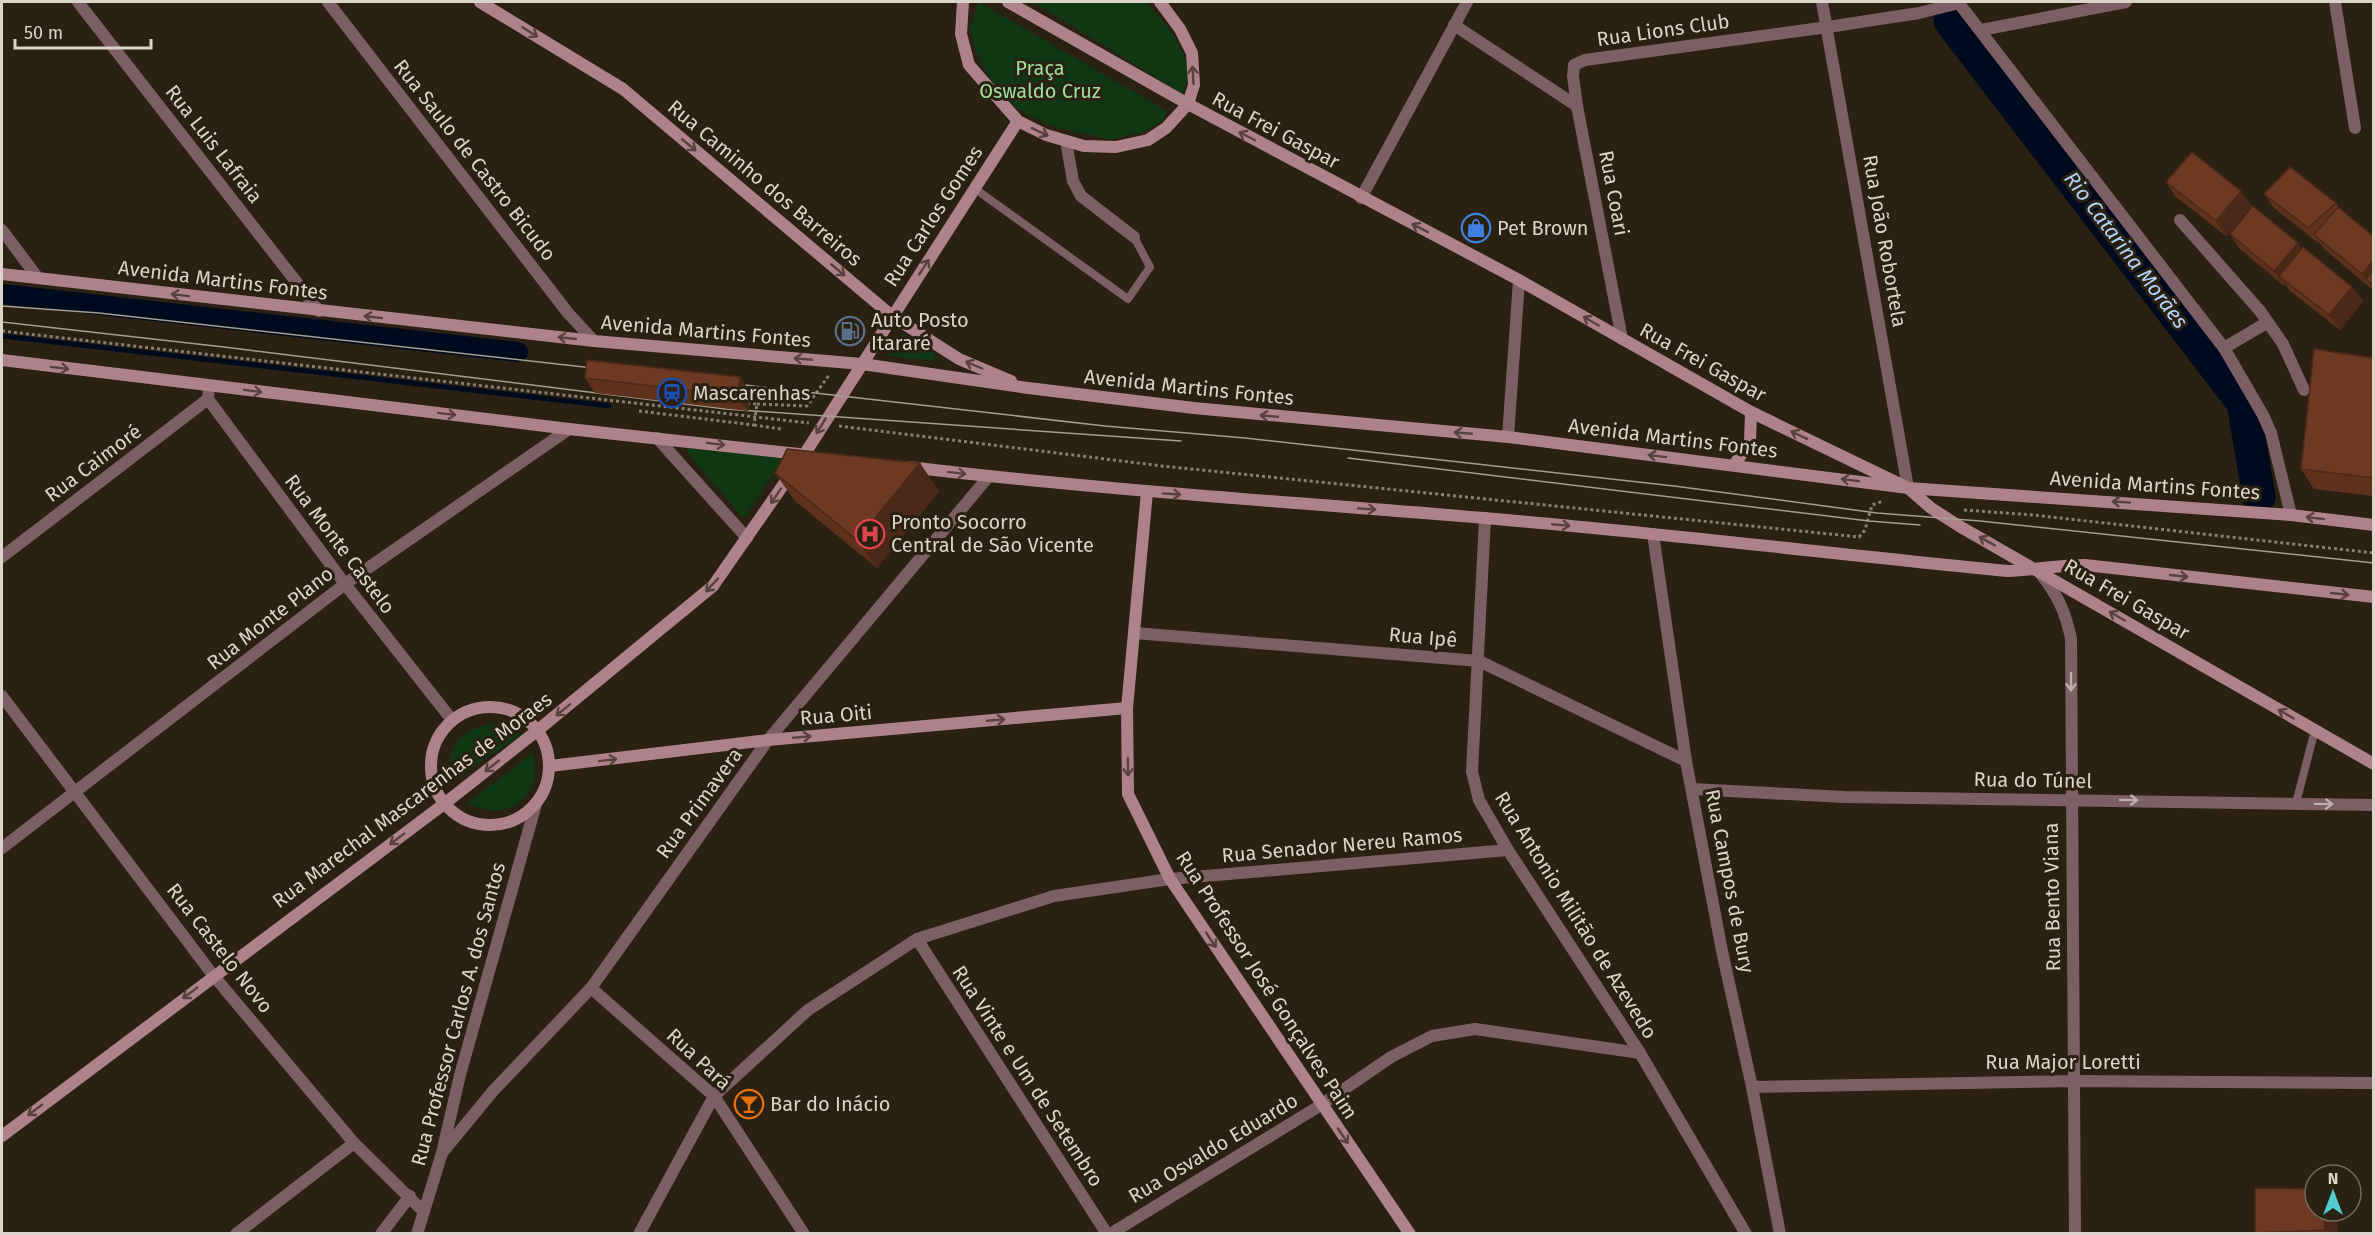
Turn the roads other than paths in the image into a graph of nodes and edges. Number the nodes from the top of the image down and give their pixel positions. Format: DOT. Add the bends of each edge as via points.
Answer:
graph roads {
  1 [pos="78,2"];
  2 [pos="328,2"];
  3 [pos="480,2"];
  4 [pos="963,2"];
  5 [pos="1008,2"];
  6 [pos="1160,2"];
  7 [pos="1467,2"];
  8 [pos="1822,2"];
  9 [pos="2126,2"];
  10 [pos="2335,2"];
  11 [pos="1954,4"];
  12 [pos="1454,25"];
  13 [pos="1828,27"];
  14 [pos="1981,30"];
  15 [pos="1585,60"];
  16 [pos="1188,104"];
  17 [pos="1577,106"];
  18 [pos="1017,121"];
  19 [pos="2355,128"];
  20 [pos="1066,141"];
  21 [pos="974,188"];
  22 [pos="1361,198"];
  23 [pos="2180,220"];
  24 [pos="2,230"];
  25 [pos="1134,237"];
  26 [pos="2,274"];
  27 [pos="38,278"];
  28 [pos="1519,280"];
  29 [pos="319,311"];
  30 [pos="892,316"];
  31 [pos="2268,322"];
  32 [pos="1623,339"];
  33 [pos="594,341"];
  34 [pos="2224,348"];
  35 [pos="2,360"];
  36 [pos="862,364"];
  37 [pos="209,386"];
  38 [pos="1028,388"];
  39 [pos="2304,390"];
  40 [pos="208,399"];
  41 [pos="1751,412"];
  42 [pos="569,429"];
  43 [pos="1508,437"];
  44 [pos="657,438"];
  45 [pos="810,455"];
  46 [pos="1734,465"];
  47 [pos="899,466"];
  48 [pos="989,476"];
  49 [pos="1908,488"];
  50 [pos="1147,492"];
  51 [pos="2291,515"];
  52 [pos="1485,518"];
  53 [pos="2373,525"];
  54 [pos="1653,534"];
  55 [pos="747,538"];
  56 [pos="2,557"];
  57 [pos="2038,570"];
  58 [pos="345,584"];
  59 [pos="2373,597"];
  60 [pos="1135,633"];
  61 [pos="1479,661"];
  62 [pos="2,696"];
  63 [pos="1127,708"];
  64 [pos="452,720"];
  65 [pos="538,730"];
  66 [pos="2315,730"];
  67 [pos="768,740"];
  68 [pos="1686,761"];
  69 [pos="2373,764"];
  70 [pos="550,766"];
  71 [pos="1692,789"];
  72 [pos="75,792"];
  73 [pos="2071,800"];
  74 [pos="2296,803"];
  75 [pos="444,804"];
  76 [pos="536,804"];
  77 [pos="2373,805"];
  78 [pos="2,848"];
  79 [pos="1508,850"];
  80 [pos="1170,879"];
  81 [pos="917,939"];
  82 [pos="213,975"];
  83 [pos="591,988"];
  84 [pos="1640,1053"];
  85 [pos="2073,1081"];
  86 [pos="2373,1083"];
  87 [pos="1752,1087"];
  88 [pos="714,1096"];
  89 [pos="1321,1105"];
  90 [pos="2,1136"];
  91 [pos="354,1143"];
  92 [pos="442,1152"];
  93 [pos="410,1196"];
  94 [pos="423,1211"];
  95 [pos="236,1233"];
  96 [pos="381,1233"];
  97 [pos="417,1233"];
  98 [pos="639,1233"];
  99 [pos="804,1233"];
  100 [pos="1108,1233"];
  101 [pos="1410,1233"];
  102 [pos="1746,1233"];
  103 [pos="1780,1233"];
  104 [pos="2075,1233"];
  1 -- 29 [label="street, Rua Luis Lafraia"];
  2 -- 33 [label="street, Rua Saulo de Castro Bicudo" via="568,313"];
  3 -- 30 [label="street, Rua Caminho dos Barreiros, one-way" via="623,89"];
  4 -- 18 [label="street" via="961,34 969,65"];
  5 -- 16 [label="street, Rua Frei Gaspar"];
  16 -- 6 [label="street, one-way" via="1194,86 1192,53"];
  7 -- 12 [label="street"];
  8 -- 13 [label="street, Rua João Robortela"];
  9 -- 14 [label="street"];
  10 -- 19 [label="street"];
  11 -- 13 [label="street, Rua Lions Club"];
  11 -- 14 [label="street"];
  12 -- 17 [label="street"];
  12 -- 22 [label="street"];
  13 -- 15 [label="street, Rua Lions Club"];
  13 -- 49 [label="street, Rua João Robortela"];
  14 -- 34 [label="street"];
  15 -- 17 [label="street, Rua Coari" via="1574,66"];
  16 -- 20 [label="street" via="1166,128 1148,140 1116,147"];
  22 -- 16 [label="street, Rua Frei Gaspar, one-way"];
  17 -- 32 [label="street, Rua Coari"];
  18 -- 20 [label="street, one-way"];
  18 -- 21 [label="street, Rua Carlos Gomes"];
  20 -- 25 [label="street" via="1072,181 1082,196"];
  21 -- 25 [label="lane" via="1128,299 1150,267"];
  30 -- 21 [label="street, Rua Carlos Gomes, one-way"];
  28 -- 22 [label="street, Rua Frei Gaspar, one-way"];
  23 -- 31 [label="street"];
  24 -- 27 [label="street"];
  26 -- 27 [label="street, Avenida Martins Fontes"];
  29 -- 27 [label="street, Avenida Martins Fontes, one-way"];
  32 -- 28 [label="street, Rua Frei Gaspar, one-way"];
  28 -- 43 [label="street"];
  33 -- 29 [label="street, Avenida Martins Fontes, one-way"];
  30 -- 36 [label="street, Rua Carlos Gomes"];
  38 -- 30 [label="street, Rua Caminho dos Barreiros, one-way" via="959,359"];
  31 -- 34 [label="street"];
  31 -- 39 [label="street"];
  32 -- 41 [label="street, Rua Frei Gaspar"];
  36 -- 33 [label="street, Avenida Martins Fontes, one-way"];
  34 -- 51 [label="street" via="2271,433"];
  35 -- 37 [label="street, one-way"];
  36 -- 38 [label="street, Avenida Martins Fontes"];
  36 -- 45 [label="street, Rua Carlos Gomes, one-way" via="822,424"];
  37 -- 40 [label="street"];
  37 -- 42 [label="street, one-way"];
  43 -- 38 [label="street, Avenida Martins Fontes, one-way" via="1251,415"];
  40 -- 56 [label="street, Rua Caimoré"];
  40 -- 58 [label="street, Rua Monte Castelo"];
  41 -- 46 [label="street" via="1750,442"];
  49 -- 41 [label="street, Rua Frei Gaspar, one-way"];
  42 -- 44 [label="street"];
  42 -- 58 [label="street, Rua Monte Plano"];
  46 -- 43 [label="street, Avenida Martins Fontes, one-way"];
  44 -- 45 [label="street, one-way"];
  44 -- 55 [label="street"];
  45 -- 55 [label="street, Rua Marechal Mascarenhas de Moraes, one-way"];
  49 -- 46 [label="street, Avenida Martins Fontes, one-way"];
  47 -- 48 [label="street, one-way"];
  48 -- 50 [label="street"];
  48 -- 67 [label="street, Rua Primavera"];
  51 -- 49 [label="street, Avenida Martins Fontes, one-way"];
  57 -- 49 [label="street, Rua Frei Gaspar, one-way" via="1931,508"];
  50 -- 52 [label="street, one-way"];
  50 -- 60 [label="street, Rua Professor José Gonçalves Paim"];
  53 -- 51 [label="street, Avenida Martins Fontes, one-way"];
  52 -- 54 [label="street, one-way"];
  52 -- 61 [label="street, Rua Antonio Militão de Azevedo"];
  54 -- 57 [label="street" via="2008,571"];
  54 -- 68 [label="street, Rua Campos de Bury"];
  55 -- 65 [label="street, Rua Marechal Mascarenhas de Moraes, one-way" via="713,586"];
  57 -- 59 [label="street, one-way" via="2085,565"];
  66 -- 57 [label="street, Rua Frei Gaspar, one-way"];
  57 -- 73 [label="street, Rua Bento Viana, one-way" via="2066,614 2071,639"];
  58 -- 64 [label="street, Rua Monte Castelo"];
  58 -- 72 [label="street, Rua Monte Plano"];
  60 -- 61 [label="street, Rua Ipê"];
  60 -- 63 [label="street, Rua Professor José Gonçalves Paim"];
  61 -- 68 [label="street, Rua Ipê"];
  61 -- 79 [label="street, Rua Antonio Militão de Azevedo" via="1472,772 1479,800"];
  62 -- 72 [label="street, Rua Castelo Novo"];
  67 -- 63 [label="street, Rua Oiti, one-way"];
  63 -- 80 [label="street, Rua Professor José Gonçalves Paim, one-way" via="1128,794"];
  64 -- 65 [label="street" via="488,706 524,717"];
  64 -- 75 [label="street" via="440,734 431,770"];
  65 -- 70 [label="street" via="547,747"];
  65 -- 75 [label="street, Rua Marechal Mascarenhas de Moraes, one-way"];
  66 -- 69 [label="street, Rua Frei Gaspar"];
  66 -- 74 [label="lane"];
  70 -- 67 [label="street, Rua Oiti, one-way"];
  67 -- 83 [label="street, Rua Primavera"];
  68 -- 71 [label="street, Rua Campos de Bury"];
  70 -- 76 [label="street" via="546,787"];
  71 -- 73 [label="street, Rua do Túnel" via="1844,797"];
  71 -- 87 [label="street, Rua Campos de Bury"];
  72 -- 78 [label="street, Rua Monte Plano"];
  72 -- 82 [label="street, Rua Castelo Novo"];
  73 -- 74 [label="street, Rua do Túnel, one-way"];
  73 -- 85 [label="street, Rua Bento Viana"];
  74 -- 77 [label="street, Rua do Túnel, one-way"];
  75 -- 76 [label="street" via="457,815 490,825 515,819"];
  75 -- 82 [label="street, Rua Marechal Mascarenhas de Moraes, one-way"];
  76 -- 92 [label="street, Rua Professor Carlos A. dos Santos"];
  79 -- 80 [label="street, Rua Senador Nereu Ramos"];
  79 -- 84 [label="street, Rua Antonio Militão de Azevedo"];
  80 -- 81 [label="street, Rua Senador Nereu Ramos" via="1054,896"];
  80 -- 89 [label="street, Rua Professor José Gonçalves Paim, one-way"];
  81 -- 88 [label="street, Rua Senador Nereu Ramos" via="808,1010"];
  81 -- 100 [label="street, Rua Vinte e Um de Setembro"];
  82 -- 90 [label="street, Rua Marechal Mascarenhas de Moraes, one-way"];
  82 -- 91 [label="street, Rua Castelo Novo"];
  83 -- 88 [label="street, Rua Pará"];
  83 -- 92 [label="street, Rua Primavera" via="493,1091"];
  84 -- 89 [label="street, Rua Osvaldo Eduardo" via="1475,1029 1443,1034 1391,1057"];
  84 -- 102 [label="street, Rua Antonio Militão de Azevedo"];
  85 -- 86 [label="street, Rua Major Loretti"];
  85 -- 87 [label="street, Rua Major Loretti"];
  85 -- 104 [label="street, Rua Bento Viana"];
  87 -- 103 [label="street, Rua Campos de Bury"];
  88 -- 98 [label="street, Rua Senador Nereu Ramos"];
  88 -- 99 [label="street, Rua Pará"];
  89 -- 100 [label="street, Rua Osvaldo Eduardo"];
  89 -- 101 [label="street, Rua Professor José Gonçalves Paim, one-way"];
  91 -- 93 [label="street, Rua Castelo Novo"];
  91 -- 95 [label="street"];
  92 -- 94 [label="street, Rua Professor Carlos A. dos Santos"];
  93 -- 94 [label="street, Rua Castelo Novo"];
  93 -- 96 [label="street"];
  94 -- 97 [label="street, Rua Professor Carlos A. dos Santos"];
}
